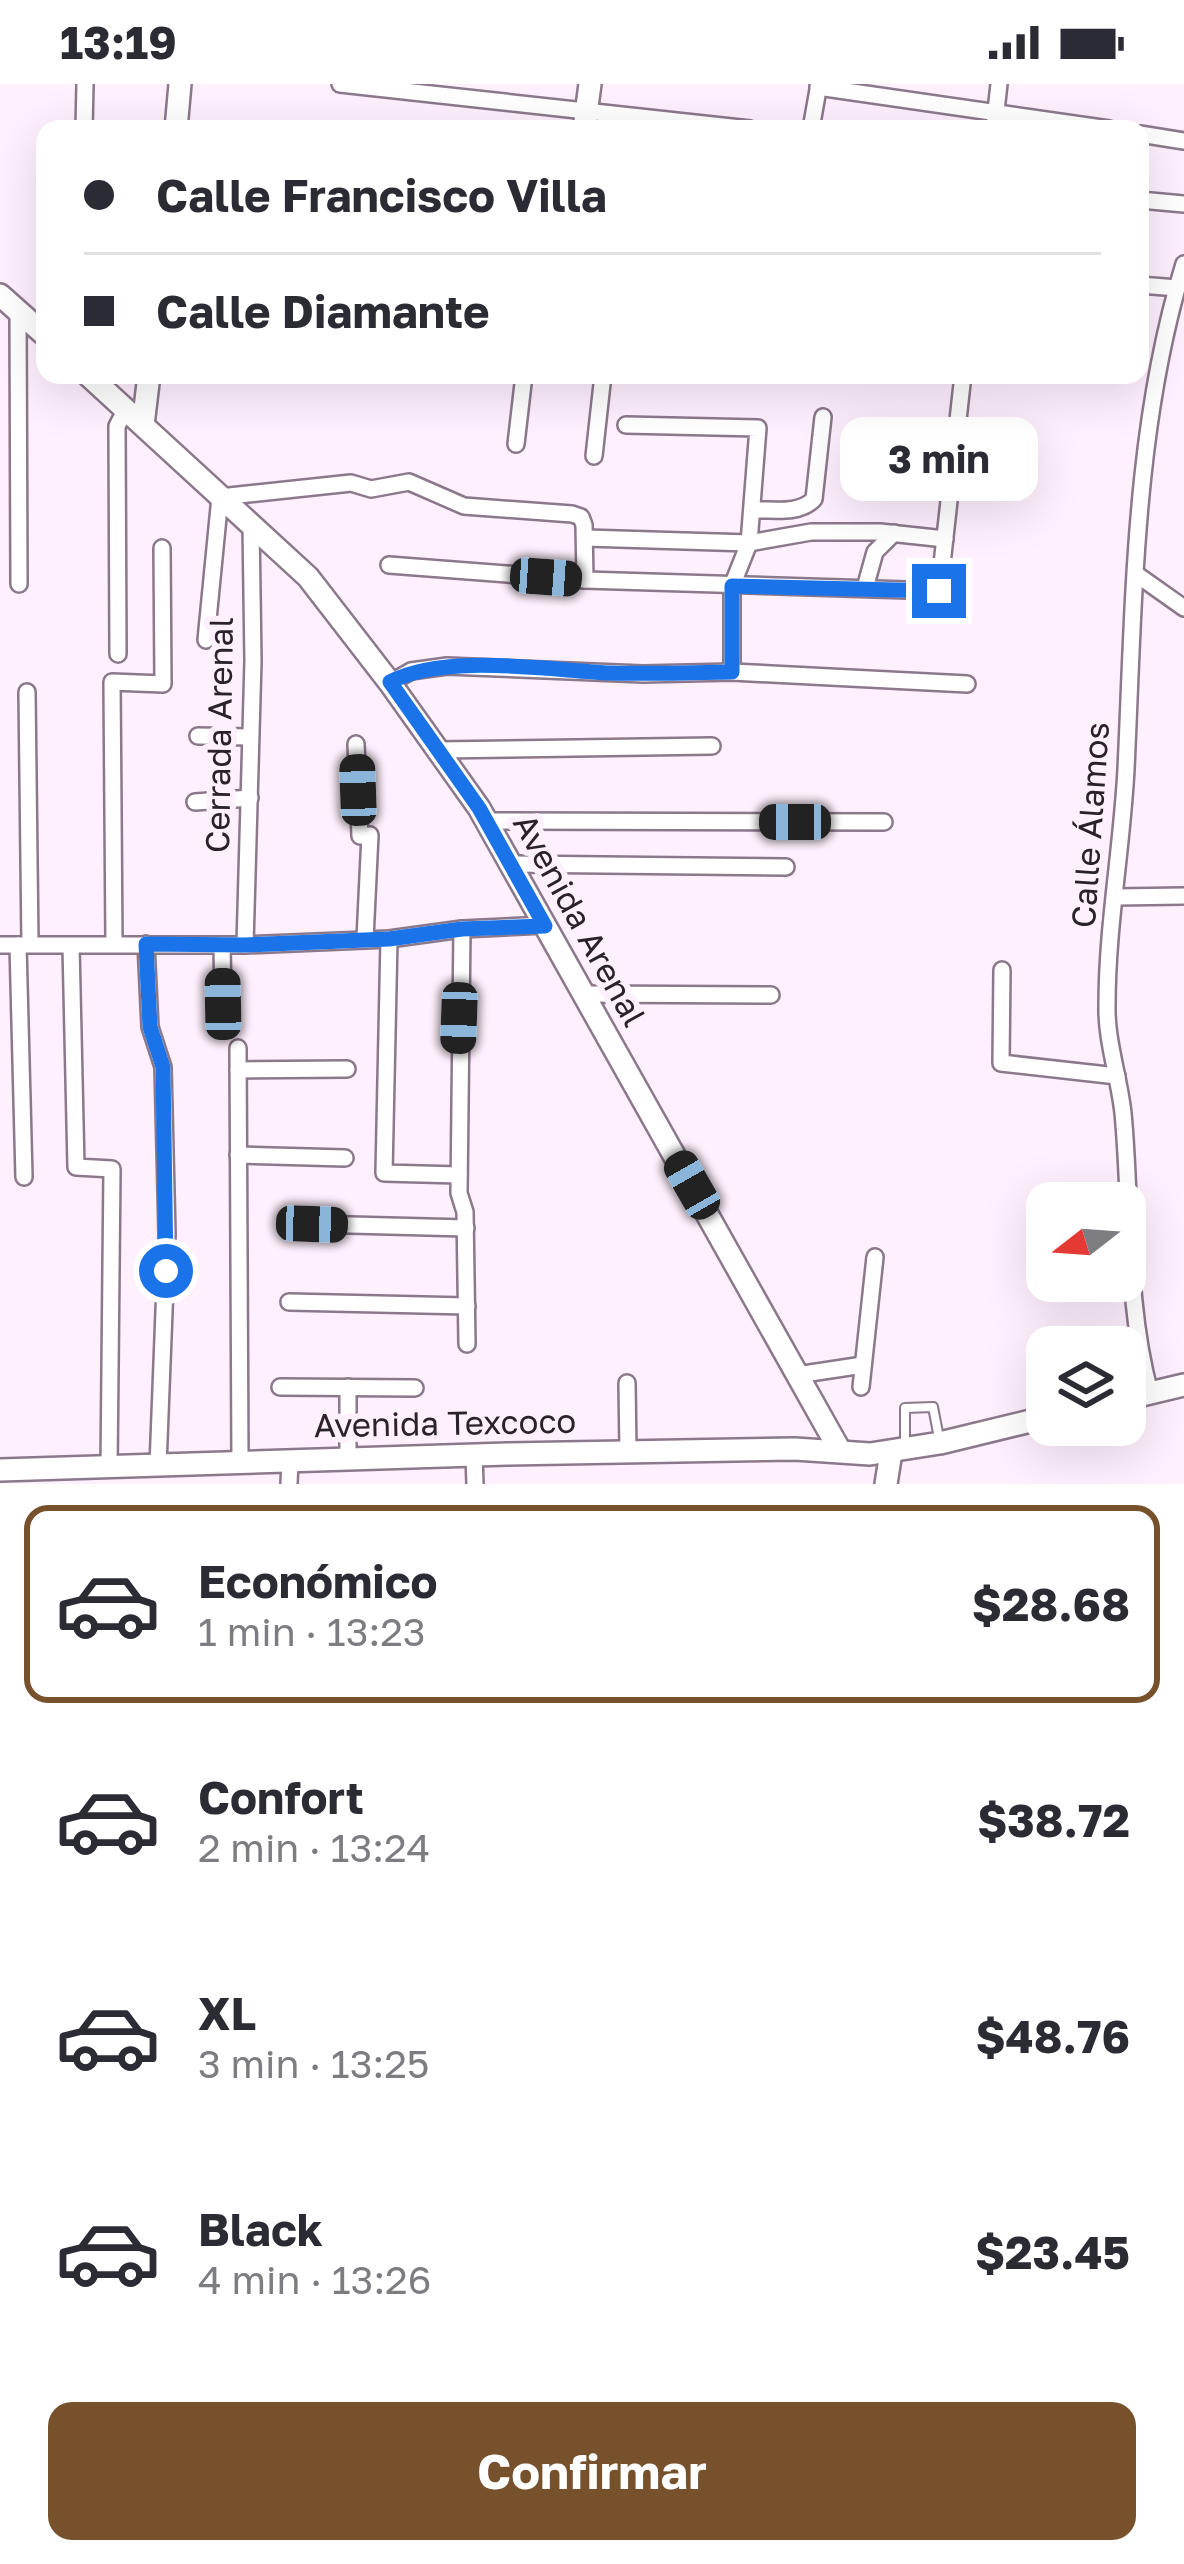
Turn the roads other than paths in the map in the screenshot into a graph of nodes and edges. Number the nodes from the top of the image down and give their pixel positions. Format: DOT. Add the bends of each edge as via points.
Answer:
graph roads {
  1 [pos="85,84"];
  2 [pos="180,84"];
  3 [pos="340,84"];
  4 [pos="590,84"];
  5 [pos="999,84"];
  6 [pos="819,86"];
  7 [pos="406,88"];
  8 [pos="84,120"];
  9 [pos="177,120"];
  10 [pos="580,120"];
  11 [pos="585,120"];
  12 [pos="813,120"];
  13 [pos="995,120"];
  14 [pos="1149,135"];
  15 [pos="1184,141"];
  16 [pos="1149,201"];
  17 [pos="1184,205"];
  18 [pos="1184,264"];
  19 [pos="1149,286"];
  20 [pos="1177,288"];
  21 [pos="0,295"];
  22 [pos="18,310"];
  23 [pos="36,327"];
  24 [pos="98,384"];
  25 [pos="146,384"];
  26 [pos="523,384"];
  27 [pos="602,384"];
  28 [pos="962,384"];
  29 [pos="134,417"];
  30 [pos="824,417"];
  31 [pos="626,425"];
  32 [pos="516,444"];
  33 [pos="594,456"];
  34 [pos="220,497"];
  35 [pos="752,510"];
  36 [pos="251,526"];
  37 [pos="887,533"];
  38 [pos="586,538"];
  39 [pos="945,539"];
  40 [pos="748,543"];
  41 [pos="162,548"];
  42 [pos="389,565"];
  43 [pos="1136,574"];
  44 [pos="585,580"];
  45 [pos="19,584"];
  46 [pos="732,586"];
  47 [pos="865,588"];
  48 [pos="1184,608"];
  49 [pos="206,640"];
  50 [pos="118,653"];
  51 [pos="732,672"];
  52 [pos="390,682"];
  53 [pos="967,684"];
  54 [pos="27,692"];
  55 [pos="198,736"];
  56 [pos="250,737"];
  57 [pos="356,744"];
  58 [pos="712,746"];
  59 [pos="438,750"];
  60 [pos="250,798"];
  61 [pos="195,802"];
  62 [pos="486,821"];
  63 [pos="884,822"];
  64 [pos="511,864"];
  65 [pos="787,867"];
  66 [pos="1184,896"];
  67 [pos="1116,897"];
  68 [pos="545,926"];
  69 [pos="462,929"];
  70 [pos="364,939"];
  71 [pos="389,939"];
  72 [pos="115,943"];
  73 [pos="146,944"];
  74 [pos="0,945"];
  75 [pos="25,945"];
  76 [pos="222,945"];
  77 [pos="245,945"];
  78 [pos="71,946"];
  79 [pos="1002,970"];
  80 [pos="584,994"];
  81 [pos="771,995"];
  82 [pos="223,1004"];
  83 [pos="238,1048"];
  84 [pos="346,1069"];
  85 [pos="238,1070"];
  86 [pos="1117,1076"];
  87 [pos="238,1155"];
  88 [pos="345,1158"];
  89 [pos="459,1175"];
  90 [pos="24,1177"];
  91 [pos="312,1224"];
  92 [pos="466,1228"];
  93 [pos="875,1257"];
  94 [pos="289,1302"];
  95 [pos="466,1306"];
  96 [pos="467,1344"];
  97 [pos="863,1365"];
  98 [pos="797,1375"];
  99 [pos="628,1382"];
  100 [pos="1184,1384"];
  101 [pos="280,1387"];
  102 [pos="861,1387"];
  103 [pos="348,1388"];
  104 [pos="416,1388"];
  105 [pos="1150,1393"];
  106 [pos="1146,1394"];
  107 [pos="1026,1423"];
  108 [pos="940,1443"];
  109 [pos="839,1449"];
  110 [pos="898,1451"];
  111 [pos="628,1452"];
  112 [pos="474,1456"];
  113 [pos="348,1458"];
  114 [pos="290,1460"];
  115 [pos="240,1462"];
  116 [pos="158,1466"];
  117 [pos="109,1468"];
  118 [pos="0,1470"];
  119 [pos="290,1484"];
  120 [pos="475,1484"];
  121 [pos="886,1484"];
  1 -- 8 [label="street"];
  2 -- 9 [label="main road"];
  3 -- 7 [label="street"];
  4 -- 11 [label="main road"];
  5 -- 13 [label="street"];
  6 -- 12 [label="street"];
  6 -- 13 [label="street"];
  7 -- 10 [label="street"];
  14 -- 15 [label="street"];
  16 -- 17 [label="street"];
  18 -- 20 [label="street, Calle Álamos"];
  19 -- 20 [label="street"];
  20 -- 43 [label="street, Calle Álamos" via="1149,419"];
  21 -- 22 [label="main road"];
  22 -- 23 [label="main road"];
  22 -- 45 [label="street"];
  24 -- 29 [label="main road, Avenida Arenal"];
  25 -- 29 [label="main road"];
  26 -- 32 [label="street"];
  27 -- 33 [label="street"];
  28 -- 39 [label="street"];
  29 -- 34 [label="main road, Avenida Arenal"];
  29 -- 50 [label="street" via="117,427"];
  30 -- 35 [label="street" via="810,505"];
  31 -- 35 [label="street" via="758,428"];
  34 -- 36 [label="main road, Avenida Arenal"];
  34 -- 38 [label="street" via="409,482 464,506 572,514 581,517"];
  34 -- 49 [label="street"];
  35 -- 40 [label="street"];
  36 -- 52 [label="main road, Avenida Arenal" via="308,578"];
  36 -- 56 [label="street, Cerrada Arenal"];
  37 -- 39 [label="street"];
  37 -- 40 [label="street" via="811,532"];
  37 -- 47 [label="street"];
  38 -- 40 [label="street"];
  38 -- 44 [label="street"];
  39 -- 47 [label="street" via="939,591"];
  40 -- 46 [label="street"];
  41 -- 72 [label="street" via="163,684 112,682"];
  42 -- 44 [label="street"];
  43 -- 48 [label="street"];
  43 -- 67 [label="street, Calle Álamos"];
  44 -- 46 [label="street"];
  46 -- 47 [label="street"];
  46 -- 51 [label="street"];
  51 -- 52 [label="street" via="447,666"];
  51 -- 53 [label="street"];
  52 -- 59 [label="main road, Avenida Arenal"];
  54 -- 75 [label="street"];
  55 -- 56 [label="street"];
  56 -- 60 [label="street, Cerrada Arenal"];
  57 -- 70 [label="street" via="359,836 370,835"];
  58 -- 59 [label="street"];
  59 -- 62 [label="main road, Avenida Arenal"];
  60 -- 61 [label="street"];
  60 -- 77 [label="street, Cerrada Arenal"];
  62 -- 63 [label="street"];
  62 -- 64 [label="main road, Avenida Arenal"];
  64 -- 65 [label="street"];
  64 -- 68 [label="main road, Avenida Arenal"];
  66 -- 67 [label="street"];
  67 -- 86 [label="street, Calle Álamos" via="1106,1009"];
  68 -- 69 [label="street"];
  68 -- 80 [label="main road, Avenida Arenal"];
  69 -- 71 [label="street"];
  69 -- 89 [label="street"];
  70 -- 71 [label="street"];
  70 -- 77 [label="street"];
  71 -- 89 [label="street" via="384,1173"];
  72 -- 73 [label="street"];
  72 -- 78 [label="street"];
  73 -- 76 [label="street"];
  73 -- 116 [label="street" via="150,1027 163,1067 167,1234"];
  74 -- 75 [label="street"];
  75 -- 78 [label="street"];
  75 -- 90 [label="street"];
  76 -- 77 [label="street"];
  76 -- 82 [label="street"];
  78 -- 117 [label="street" via="76,1167 112,1168"];
  79 -- 86 [label="street" via="1001,1063"];
  80 -- 81 [label="street"];
  80 -- 98 [label="main road, Avenida Arenal"];
  83 -- 85 [label="street"];
  84 -- 85 [label="street"];
  85 -- 87 [label="street"];
  86 -- 105 [label="street, Calle Álamos" via="1133,1315"];
  87 -- 88 [label="street"];
  87 -- 115 [label="street"];
  89 -- 92 [label="street"];
  91 -- 92 [label="street"];
  92 -- 95 [label="street"];
  93 -- 97 [label="street"];
  94 -- 95 [label="street"];
  95 -- 96 [label="street"];
  97 -- 98 [label="street"];
  97 -- 102 [label="street"];
  98 -- 109 [label="main road, Avenida Arenal"];
  99 -- 111 [label="street"];
  100 -- 105 [label="main road"];
  101 -- 103 [label="street"];
  103 -- 104 [label="street"];
  103 -- 113 [label="street"];
  105 -- 106 [label="main road"];
  107 -- 108 [label="main road, Avenida Texcoco"];
  108 -- 110 [label="main road, Avenida Texcoco"];
  108 -- 110 [label="lane" via="933,1407 905,1408"];
  109 -- 110 [label="main road, Avenida Texcoco"];
  109 -- 111 [label="main road, Avenida Texcoco"];
  110 -- 121 [label="main road"];
  111 -- 112 [label="main road, Avenida Texcoco"];
  112 -- 113 [label="main road, Avenida Texcoco"];
  112 -- 120 [label="street"];
  113 -- 114 [label="main road, Avenida Texcoco"];
  114 -- 115 [label="main road, Avenida Texcoco"];
  114 -- 119 [label="street"];
  115 -- 116 [label="main road, Avenida Texcoco"];
  116 -- 117 [label="main road, Avenida Texcoco"];
  117 -- 118 [label="main road, Avenida Texcoco"];
}
